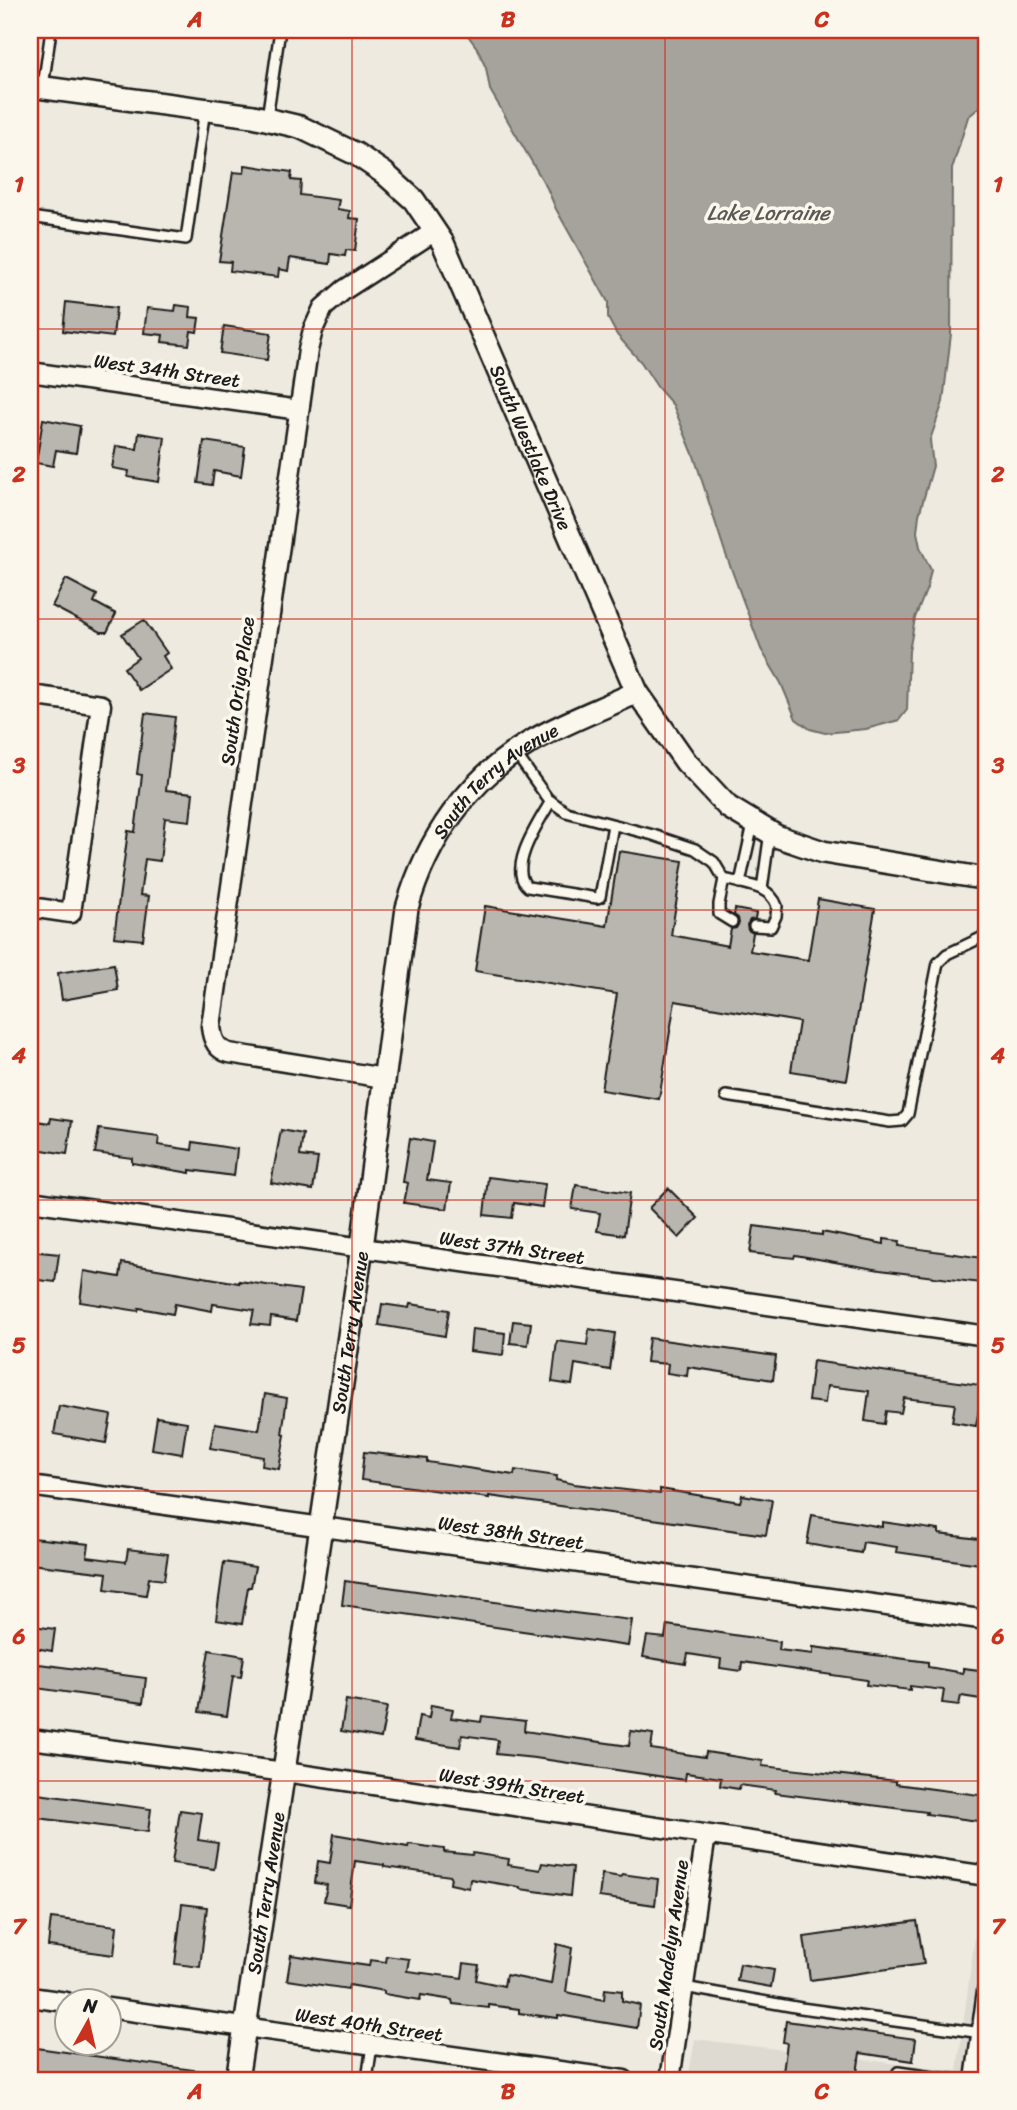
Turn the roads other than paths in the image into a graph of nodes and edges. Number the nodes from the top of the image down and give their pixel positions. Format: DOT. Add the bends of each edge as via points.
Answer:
graph roads {
  1 [pos="51,30"];
  2 [pos="280,30"];
  3 [pos="36,86"];
  4 [pos="205,109"];
  5 [pos="267,119"];
  6 [pos="30,217"];
  7 [pos="435,231"];
  8 [pos="30,372"];
  9 [pos="299,410"];
  10 [pos="637,692"];
  11 [pos="30,695"];
  12 [pos="514,752"];
  13 [pos="551,801"];
  14 [pos="613,825"];
  15 [pos="762,827"];
  16 [pos="724,879"];
  17 [pos="987,879"];
  18 [pos="740,883"];
  19 [pos="762,889"];
  20 [pos="30,907"];
  21 [pos="732,922"];
  22 [pos="754,926"];
  23 [pos="987,935"];
  24 [pos="384,1078"];
  25 [pos="726,1097"];
  26 [pos="30,1201"];
  27 [pos="362,1247"];
  28 [pos="987,1336"];
  29 [pos="30,1486"];
  30 [pos="321,1527"];
  31 [pos="987,1620"];
  32 [pos="30,1739"];
  33 [pos="285,1772"];
  34 [pos="706,1835"];
  35 [pos="987,1876"];
  36 [pos="684,1987"];
  37 [pos="987,1991"];
  38 [pos="30,1997"];
  39 [pos="52,2000"];
  40 [pos="122,2010"];
  41 [pos="244,2027"];
  42 [pos="982,2033"];
  43 [pos="372,2045"];
  44 [pos="983,2053"];
  45 [pos="537,2074"];
  46 [pos="237,2080"];
  47 [pos="367,2080"];
  48 [pos="624,2080"];
  49 [pos="670,2080"];
  50 [pos="897,2080"];
  51 [pos="954,2080"];
  52 [pos="975,2080"];
  1 -- 3 [label="lane"];
  2 -- 5 [label="lane"];
  3 -- 4 [label="street, South Westlake Drive"];
  4 -- 5 [label="street, South Westlake Drive"];
  4 -- 6 [label="lane" via="186,239"];
  5 -- 7 [label="street, South Westlake Drive" via="300,127 365,160 414,200"];
  7 -- 9 [label="street, South Oriya Place" via="344,290 323,309 308,350"];
  7 -- 10 [label="street, South Westlake Drive"];
  8 -- 9 [label="street, West 34th Street"];
  9 -- 24 [label="street, South Oriya Place" via="212,1033 217,1046 229,1053"];
  10 -- 12 [label="street, South Terry Avenue"];
  10 -- 15 [label="street, South Westlake Drive" via="686,761 728,807"];
  11 -- 20 [label="street" via="101,705 71,913"];
  12 -- 13 [label="lane"];
  12 -- 24 [label="street, South Terry Avenue" via="454,809 414,883"];
  13 -- 14 [label="lane" via="566,812"];
  13 -- 14 [label="lane" via="523,858 520,876 528,887 600,897"];
  14 -- 16 [label="lane" via="702,852"];
  15 -- 17 [label="street, South Westlake Drive" via="822,852"];
  15 -- 18 [label="lane"];
  15 -- 19 [label="lane"];
  16 -- 18 [label="lane"];
  16 -- 21 [label="lane" via="719,911"];
  18 -- 19 [label="lane"];
  19 -- 22 [label="lane" via="775,900 776,916 771,927"];
  23 -- 25 [label="lane" via="938,963 908,1114 902,1121"];
  24 -- 27 [label="street, South Terry Avenue"];
  26 -- 27 [label="street, West 37th Street"];
  27 -- 28 [label="street, West 37th Street"];
  27 -- 30 [label="street, South Terry Avenue"];
  29 -- 30 [label="street, West 38th Street"];
  30 -- 31 [label="street, West 38th Street"];
  30 -- 33 [label="street, South Terry Avenue"];
  32 -- 33 [label="street, West 39th Street"];
  33 -- 34 [label="street, West 39th Street"];
  33 -- 41 [label="street, South Terry Avenue"];
  34 -- 35 [label="street, West 39th Street"];
  34 -- 36 [label="street, South Madelyn Avenue"];
  36 -- 42 [label="lane"];
  36 -- 49 [label="street, South Madelyn Avenue"];
  37 -- 42 [label="street"];
  38 -- 39 [label="street"];
  40 -- 41 [label="street, West 40th Street"];
  41 -- 43 [label="street, West 40th Street"];
  41 -- 46 [label="street, South Terry Avenue"];
  42 -- 44 [label="street"];
  43 -- 45 [label="street, West 40th Street"];
  43 -- 47 [label="lane"];
  44 -- 52 [label="street"];
  45 -- 48 [label="street, West 40th Street"];
  50 -- 51 [label="lane" via="898,2071"];
}
